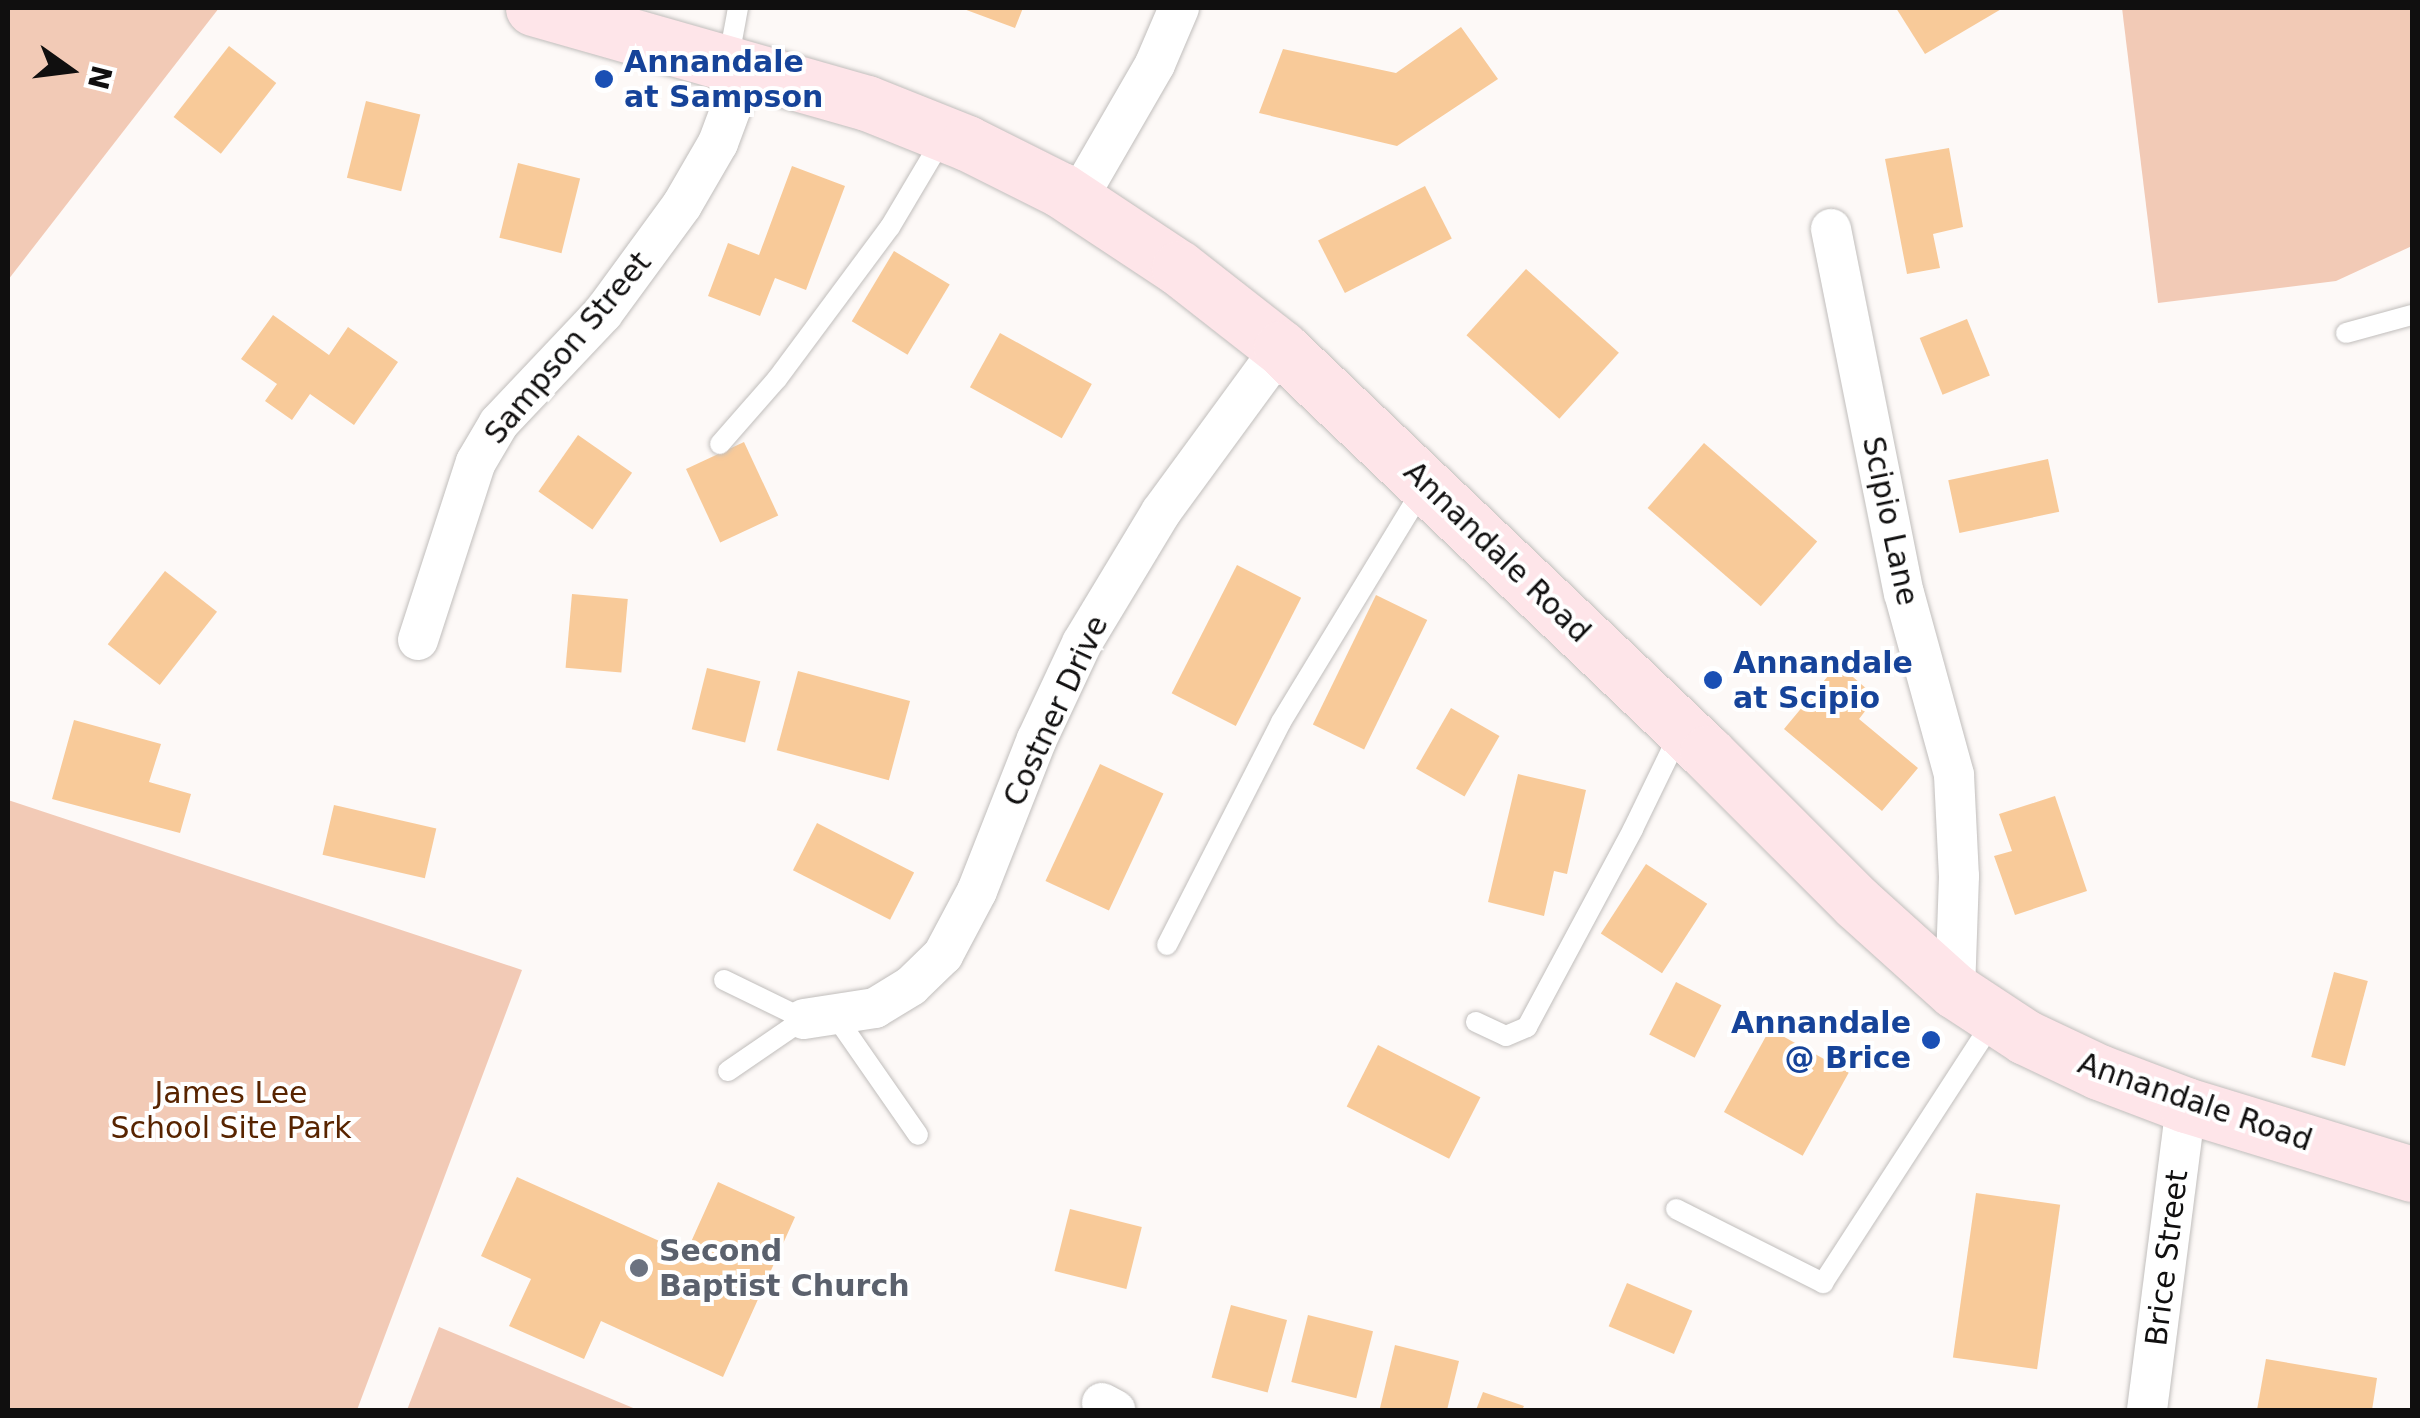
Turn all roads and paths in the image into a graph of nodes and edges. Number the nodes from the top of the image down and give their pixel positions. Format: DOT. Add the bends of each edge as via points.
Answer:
graph roads {
  1 [pos="533,8"];
  2 [pos="738,8"];
  3 [pos="1179,8"];
  4 [pos="737,66"];
  5 [pos="945,134"];
  6 [pos="1076,201"];
  7 [pos="1831,229"];
  8 [pos="2412,316"];
  9 [pos="2346,333"];
  10 [pos="1281,348"];
  11 [pos="720,444"];
  12 [pos="1426,484"];
  13 [pos="418,640"];
  14 [pos="1682,728"];
  15 [pos="1167,946"];
  16 [pos="724,980"];
  17 [pos="1976,1004"];
  18 [pos="819,1016"];
  19 [pos="1476,1022"];
  20 [pos="728,1071"];
  21 [pos="2186,1105"];
  22 [pos="918,1136"];
  23 [pos="2412,1174"];
  24 [pos="1676,1209"];
  25 [pos="2147,1410"];
  1 -- 4 [label="main road, Annandale Road"];
  2 -- 4 [label="lane"];
  3 -- 6 [label="street" via="1156,64"];
  4 -- 5 [label="main road, Annandale Road" via="867,102"];
  4 -- 13 [label="street, Sampson Street" via="718,142 682,205 604,313 500,423 476,462"];
  5 -- 6 [label="main road, Annandale Road"];
  5 -- 11 [label="lane" via="890,227"];
  6 -- 10 [label="main road, Annandale Road" via="1179,268"];
  7 -- 17 [label="street, Scipio Lane" via="1904,594 1954,775"];
  8 -- 9 [label="lane"];
  10 -- 12 [label="main road, Annandale Road"];
  10 -- 18 [label="street, Costner Drive" via="1161,512 1082,643 977,892 943,955 875,1008"];
  12 -- 14 [label="main road, Annandale Road"];
  12 -- 15 [label="lane" via="1281,722"];
  14 -- 17 [label="main road, Annandale Road" via="1856,902"];
  14 -- 19 [label="lane" via="1527,1027 1506,1036"];
  16 -- 18 [label="lane"];
  17 -- 21 [label="main road, Annandale Road" via="2099,1072"];
  17 -- 24 [label="lane" via="1823,1282"];
  18 -- 20 [label="lane"];
  18 -- 22 [label="lane"];
  21 -- 23 [label="main road, Annandale Road"];
  21 -- 25 [label="street, Brice Street"];
}
